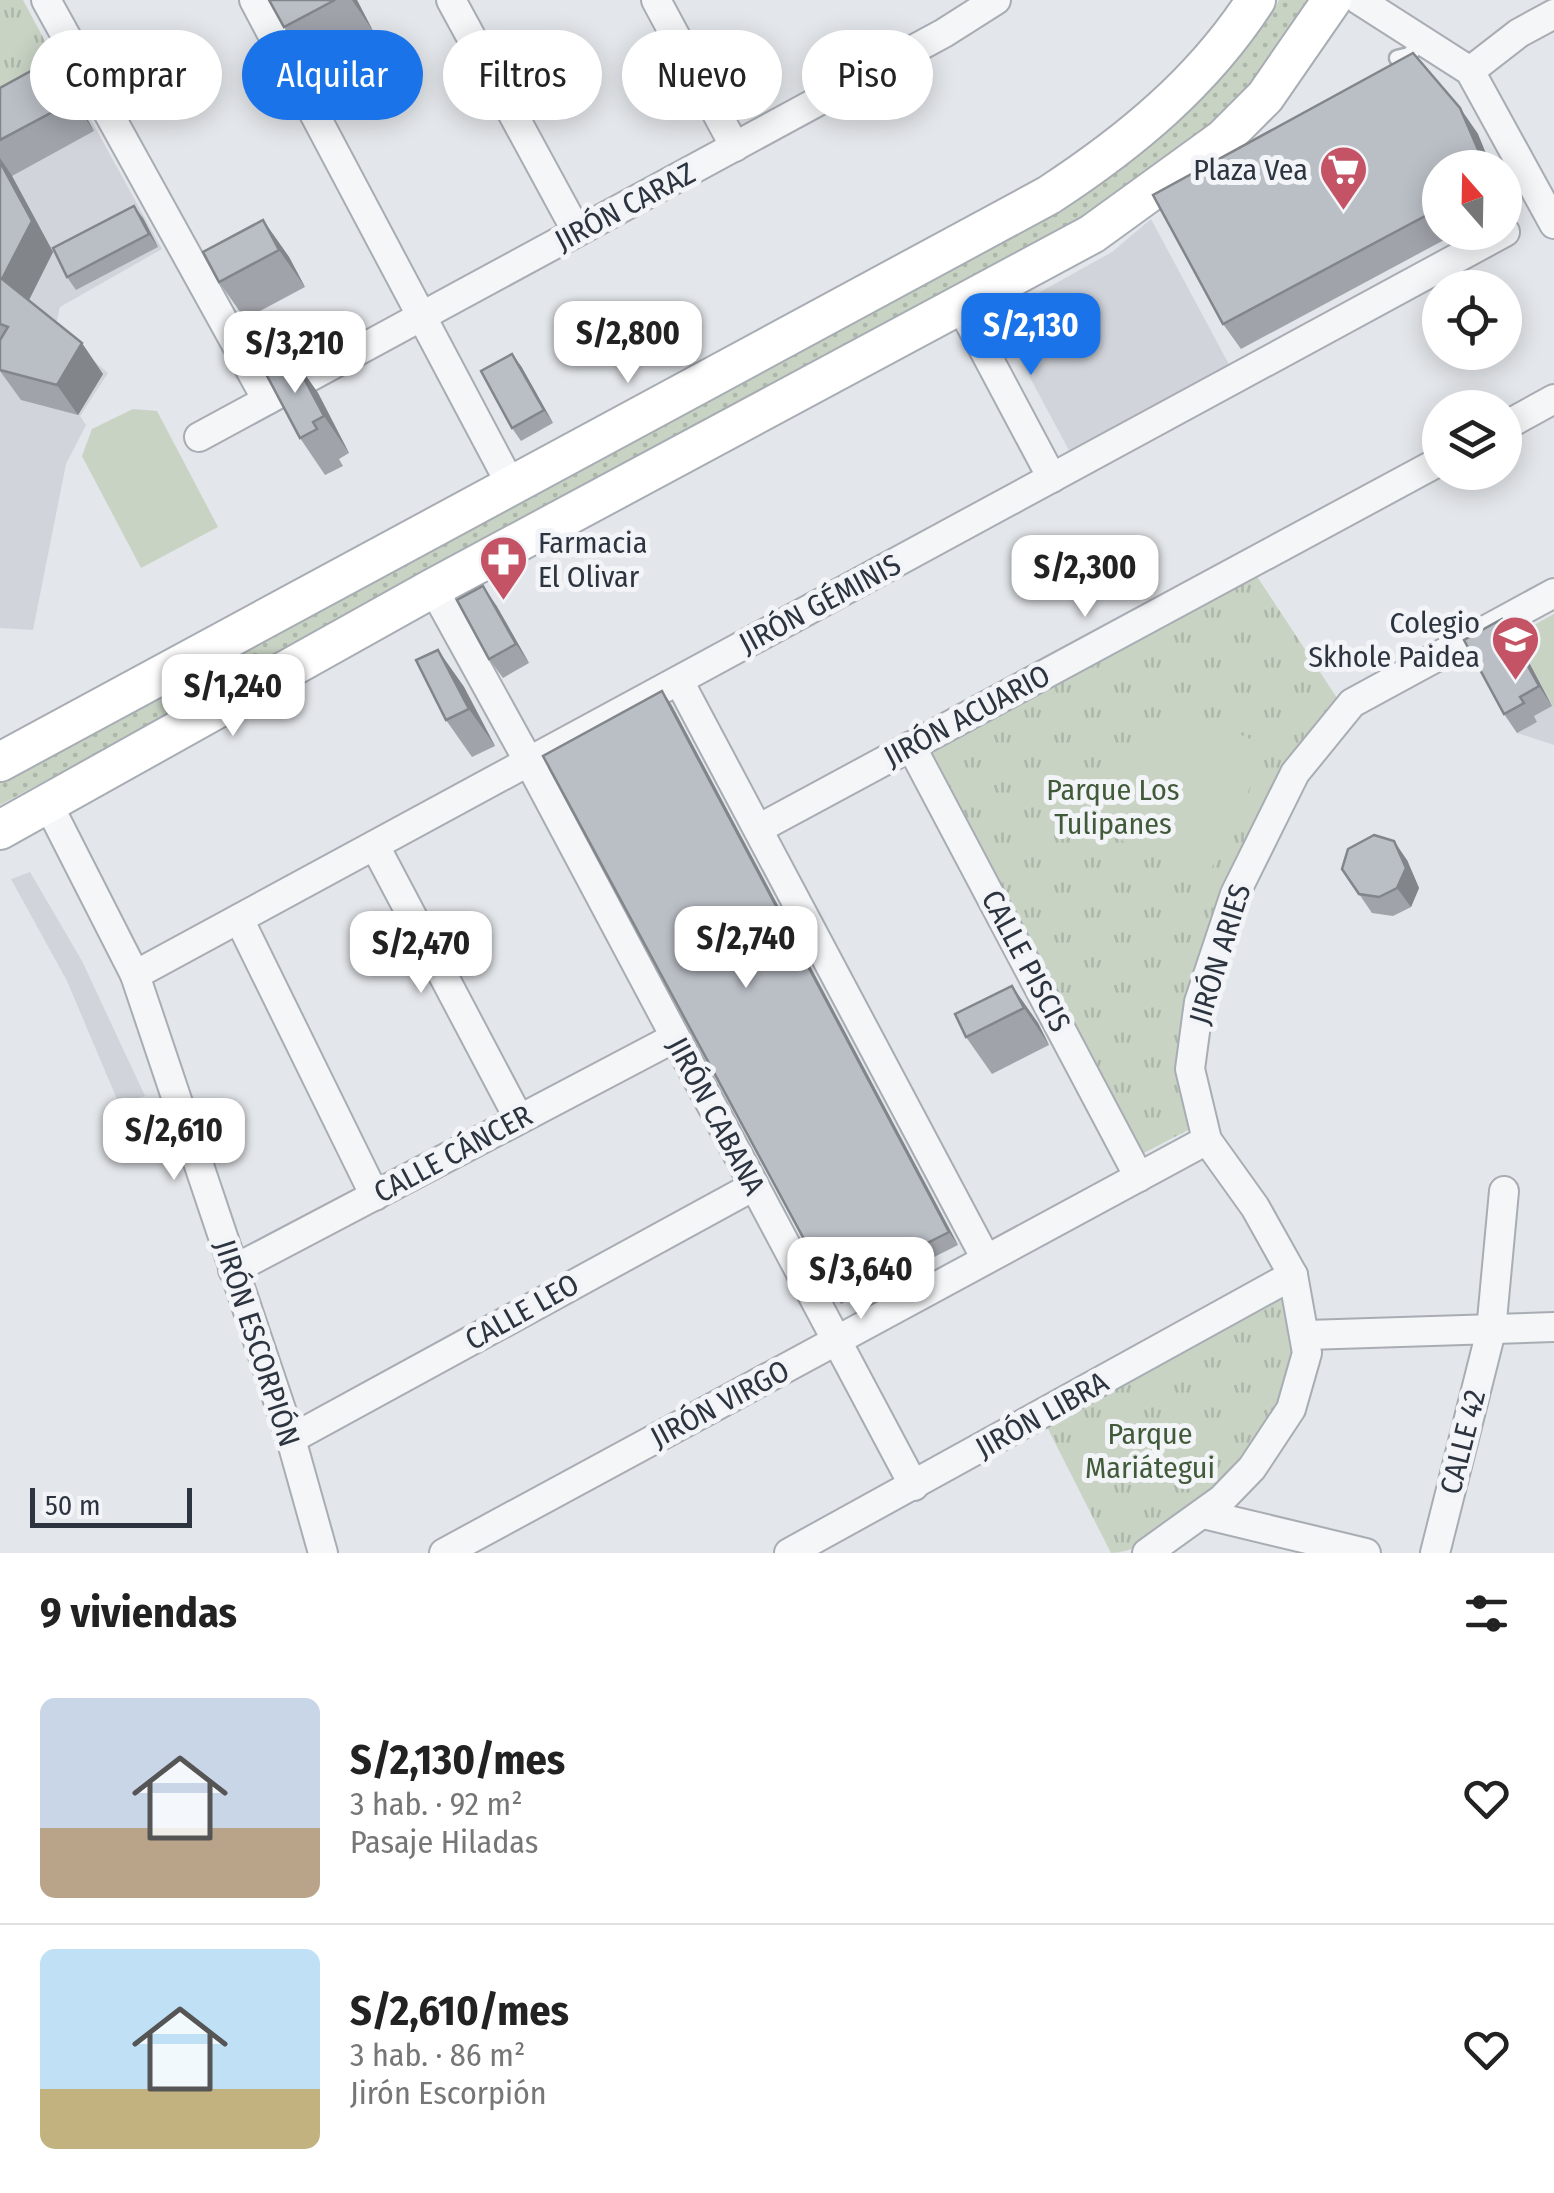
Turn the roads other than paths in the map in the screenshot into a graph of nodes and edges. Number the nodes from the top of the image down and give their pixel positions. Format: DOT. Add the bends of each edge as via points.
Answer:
graph roads {
  1 [pos="46,0"];
  2 [pos="254,0"];
  3 [pos="451,0"];
  4 [pos="656,0"];
  5 [pos="996,0"];
  6 [pos="1256,0"];
  7 [pos="1332,0"];
  8 [pos="1359,0"];
  9 [pos="1536,0"];
  10 [pos="1554,14"];
  11 [pos="1520,32"];
  12 [pos="1424,39"];
  13 [pos="1398,58"];
  14 [pos="1470,70"];
  15 [pos="735,147"];
  16 [pos="1552,213"];
  17 [pos="1522,225"];
  18 [pos="577,232"];
  19 [pos="1472,250"];
  20 [pos="960,305"];
  21 [pos="422,317"];
  22 [pos="1554,399"];
  23 [pos="267,400"];
  24 [pos="658,408"];
  25 [pos="1522,417"];
  26 [pos="199,436"];
  27 [pos="682,455"];
  28 [pos="1422,471"];
  29 [pos="1052,478"];
  30 [pos="512,485"];
  31 [pos="433,588"];
  32 [pos="1554,593"];
  33 [pos="678,680"];
  34 [pos="911,746"];
  35 [pos="0,762"];
  36 [pos="530,762"];
  37 [pos="48,804"];
  38 [pos="758,829"];
  39 [pos="0,830"];
  40 [pos="374,846"];
  41 [pos="239,919"];
  42 [pos="135,976"];
  43 [pos="674,1038"];
  44 [pos="518,1120"];
  45 [pos="1207,1140"];
  46 [pos="1140,1177"];
  47 [pos="754,1186"];
  48 [pos="1504,1191"];
  49 [pos="376,1196"];
  50 [pos="986,1259"];
  51 [pos="233,1270"];
  52 [pos="1292,1274"];
  53 [pos="1554,1327"];
  54 [pos="1491,1332"];
  55 [pos="1307,1335"];
  56 [pos="838,1340"];
  57 [pos="290,1439"];
  58 [pos="914,1486"];
  59 [pos="1203,1514"];
  60 [pos="322,1553"];
  61 [pos="444,1553"];
  62 [pos="790,1553"];
  63 [pos="1147,1553"];
  64 [pos="1366,1553"];
  65 [pos="1435,1553"];
  1 -- 23 [label="street"];
  2 -- 21 [label="street"];
  3 -- 18 [label="street"];
  4 -- 15 [label="street"];
  5 -- 15 [label="street, JIRÓN CARAZ"];
  6 -- 24 [label="main road" via="1192,82 1084,172"];
  7 -- 20 [label="main road" via="1265,97 1223,139 1092,234"];
  8 -- 12 [label="street"];
  9 -- 11 [label="street"];
  10 -- 11 [label="street"];
  11 -- 14 [label="street"];
  12 -- 13 [label="lane"];
  12 -- 14 [label="street"];
  14 -- 16 [label="street"];
  15 -- 18 [label="street, JIRÓN CARAZ"];
  16 -- 17 [label="street, JIRÓN GÉMINIS"];
  18 -- 21 [label="street, JIRÓN CARAZ"];
  19 -- 29 [label="street, JIRÓN GÉMINIS"];
  20 -- 27 [label="main road"];
  20 -- 29 [label="street"];
  21 -- 23 [label="street, JIRÓN CARAZ"];
  21 -- 30 [label="street"];
  22 -- 25 [label="street"];
  23 -- 26 [label="street, JIRÓN CARAZ"];
  24 -- 27 [label="main road" via="658,422"];
  24 -- 30 [label="main road"];
  27 -- 31 [label="main road"];
  28 -- 34 [label="street, JIRÓN ACUARIO"];
  29 -- 33 [label="street, JIRÓN GÉMINIS"];
  30 -- 35 [label="main road"];
  31 -- 36 [label="street, JIRÓN CABANA"];
  31 -- 37 [label="main road"];
  32 -- 45 [label="street, JIRÓN ARIES" via="1352,703 1296,773 1235,894 1199,1002 1190,1069"];
  33 -- 36 [label="street, JIRÓN GÉMINIS"];
  33 -- 38 [label="street"];
  34 -- 38 [label="street, JIRÓN ACUARIO"];
  34 -- 46 [label="street, CALLE PISCIS"];
  36 -- 40 [label="street, JIRÓN GÉMINIS"];
  36 -- 43 [label="street, JIRÓN CABANA"];
  37 -- 39 [label="main road"];
  37 -- 42 [label="street, JIRÓN ESCORPIÓN"];
  38 -- 50 [label="street"];
  40 -- 41 [label="street, JIRÓN GÉMINIS"];
  40 -- 44 [label="street"];
  41 -- 42 [label="street, JIRÓN GÉMINIS"];
  41 -- 49 [label="street"];
  42 -- 51 [label="street, JIRÓN ESCORPIÓN"];
  43 -- 44 [label="street, CALLE CÁNCER"];
  43 -- 47 [label="street, JIRÓN CABANA"];
  44 -- 49 [label="street, CALLE CÁNCER"];
  45 -- 46 [label="street, JIRÓN VIRGO"];
  45 -- 52 [label="street, JIRÓN ARIES"];
  46 -- 50 [label="street, JIRÓN VIRGO"];
  47 -- 56 [label="street, JIRÓN CABANA"];
  47 -- 57 [label="street, CALLE LEO"];
  48 -- 54 [label="street, CALLE 42"];
  49 -- 51 [label="street, CALLE CÁNCER"];
  50 -- 56 [label="street, JIRÓN VIRGO"];
  51 -- 57 [label="street, JIRÓN ESCORPIÓN"];
  52 -- 55 [label="street, JIRÓN ARIES"];
  52 -- 58 [label="street, JIRÓN LIBRA"];
  53 -- 54 [label="street"];
  54 -- 55 [label="street"];
  54 -- 65 [label="street, CALLE 42"];
  55 -- 59 [label="street, JIRÓN ARIES" via="1291,1409 1239,1484"];
  56 -- 58 [label="street, JIRÓN CABANA"];
  56 -- 61 [label="street, JIRÓN VIRGO"];
  57 -- 60 [label="street, JIRÓN ESCORPIÓN"];
  58 -- 62 [label="street, JIRÓN LIBRA"];
  59 -- 63 [label="street, JIRÓN ARIES"];
  59 -- 64 [label="street"];
}
